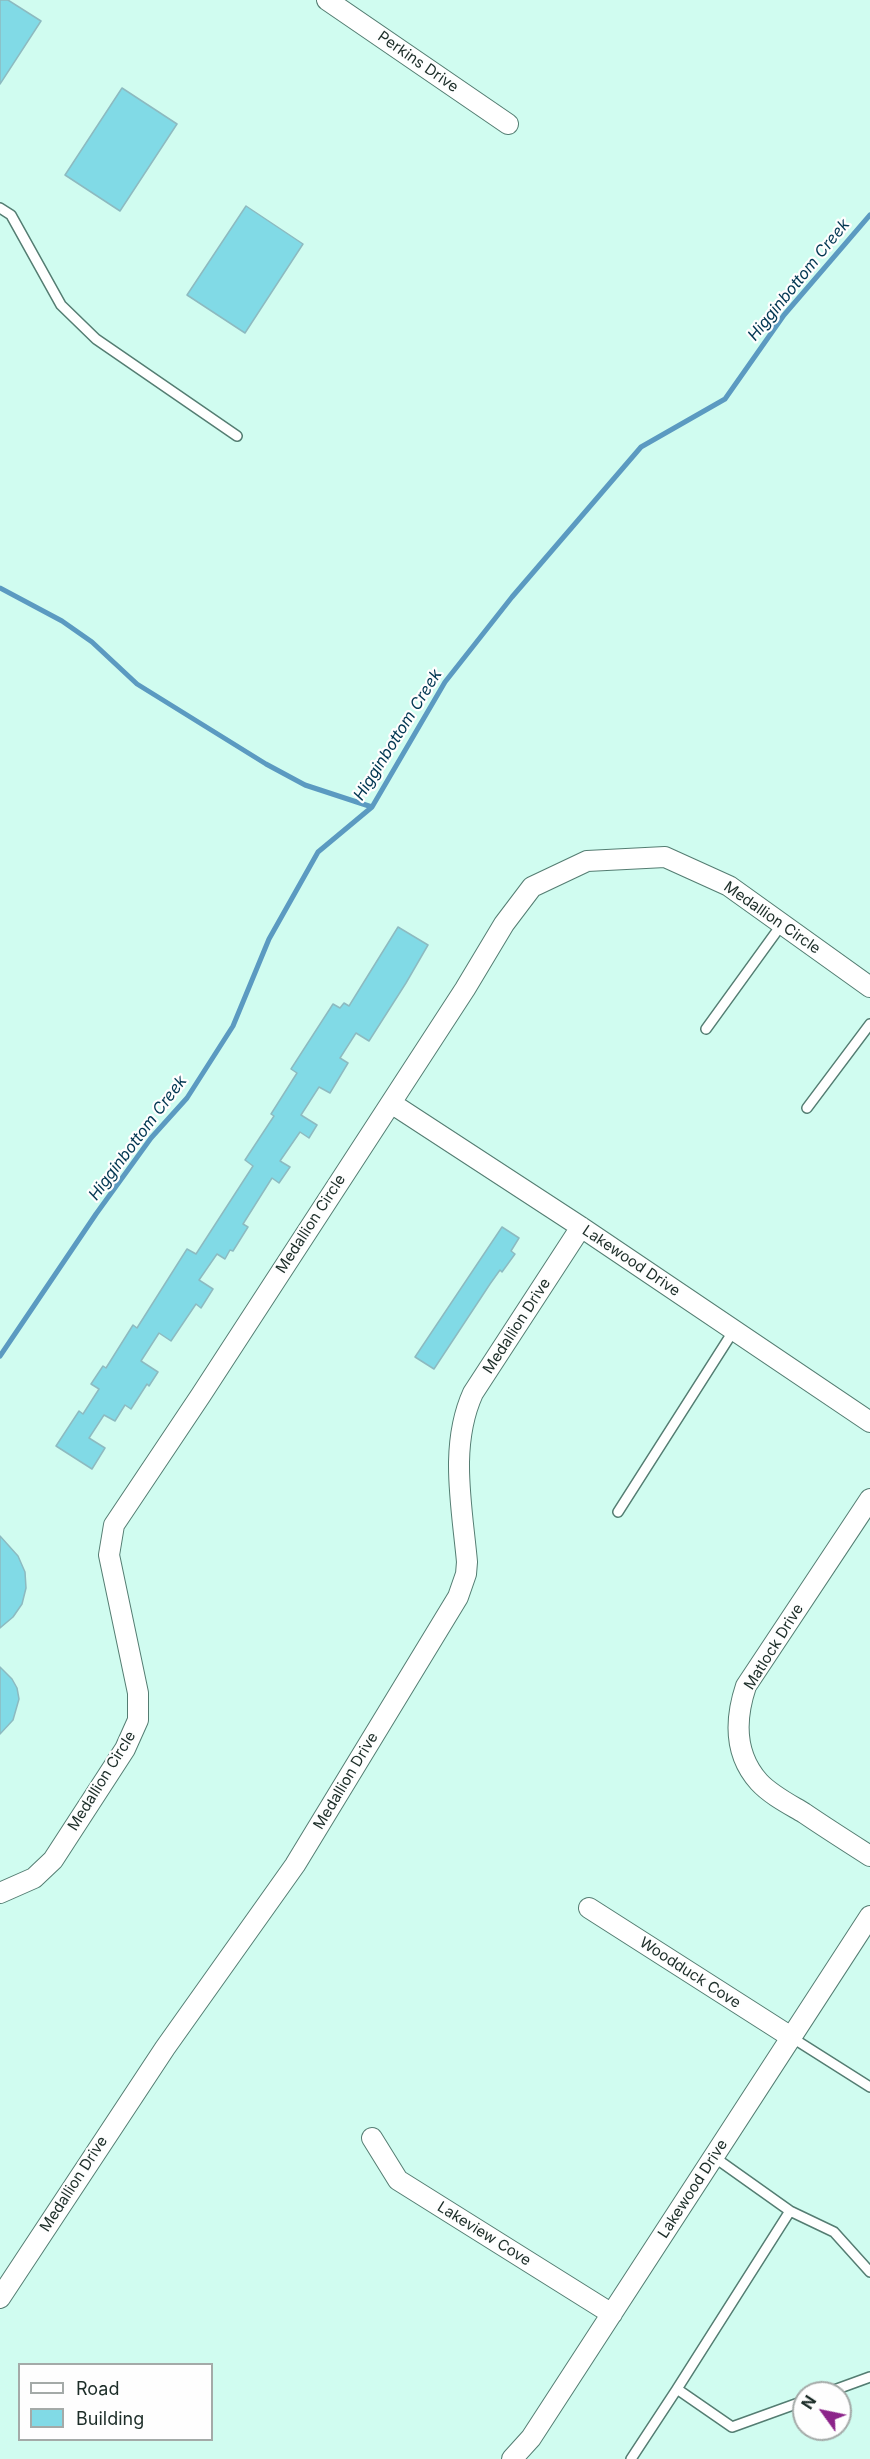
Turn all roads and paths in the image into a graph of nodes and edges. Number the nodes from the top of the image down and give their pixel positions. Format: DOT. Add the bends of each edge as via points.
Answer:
graph roads {
  1 [pos="327,0"];
  2 [pos="508,124"];
  3 [pos="0,208"];
  4 [pos="237,436"];
  5 [pos="782,924"];
  6 [pos="870,987"];
  7 [pos="870,1023"];
  8 [pos="706,1029"];
  9 [pos="391,1103"];
  10 [pos="807,1108"];
  11 [pos="581,1227"];
  12 [pos="734,1330"];
  13 [pos="870,1422"];
  14 [pos="870,1499"];
  15 [pos="618,1512"];
  16 [pos="870,1856"];
  17 [pos="0,1893"];
  18 [pos="589,1908"];
  19 [pos="870,1916"];
  20 [pos="791,2037"];
  21 [pos="870,2087"];
  22 [pos="372,2138"];
  23 [pos="714,2157"];
  24 [pos="790,2211"];
  25 [pos="870,2272"];
  26 [pos="3,2288"];
  27 [pos="612,2314"];
  28 [pos="870,2377"];
  29 [pos="852,2384"];
  30 [pos="677,2389"];
  31 [pos="792,2405"];
  32 [pos="512,2459"];
  33 [pos="631,2459"];
  1 -- 2 [label="street, Perkins Drive"];
  3 -- 4 [label="lane" via="11,215 61,305 96,339"];
  5 -- 6 [label="street, Medallion Circle"];
  5 -- 8 [label="lane"];
  5 -- 9 [label="street, Medallion Circle" via="729,886 665,857 587,861 532,887 504,924"];
  7 -- 10 [label="lane"];
  9 -- 11 [label="street, Lakewood Drive"];
  9 -- 17 [label="street, Medallion Circle" via="114,1525 109,1555 138,1694 138,1720 125,1749 53,1860 34,1878"];
  11 -- 12 [label="street, Lakewood Drive"];
  11 -- 26 [label="street, Medallion Drive" via="466,1408 461,1429 460,1483 467,1562 458,1597 294,1865"];
  12 -- 13 [label="street, Lakewood Drive"];
  12 -- 15 [label="lane"];
  14 -- 16 [label="street, Matlock Drive" via="746,1686 739,1708 738,1733 747,1764 759,1782"];
  18 -- 20 [label="street, Woodduck Cove"];
  19 -- 20 [label="street, Lakewood Drive"];
  20 -- 21 [label="lane"];
  20 -- 23 [label="street, Lakewood Drive"];
  22 -- 27 [label="street, Lakeview Cove" via="398,2180"];
  23 -- 24 [label="lane"];
  23 -- 27 [label="street, Lakewood Drive"];
  24 -- 25 [label="lane" via="834,2232"];
  24 -- 30 [label="lane"];
  27 -- 32 [label="street, Lakewood Drive" via="531,2438"];
  28 -- 29 [label="lane"];
  30 -- 31 [label="lane" via="732,2427"];
  30 -- 33 [label="lane"];
}
